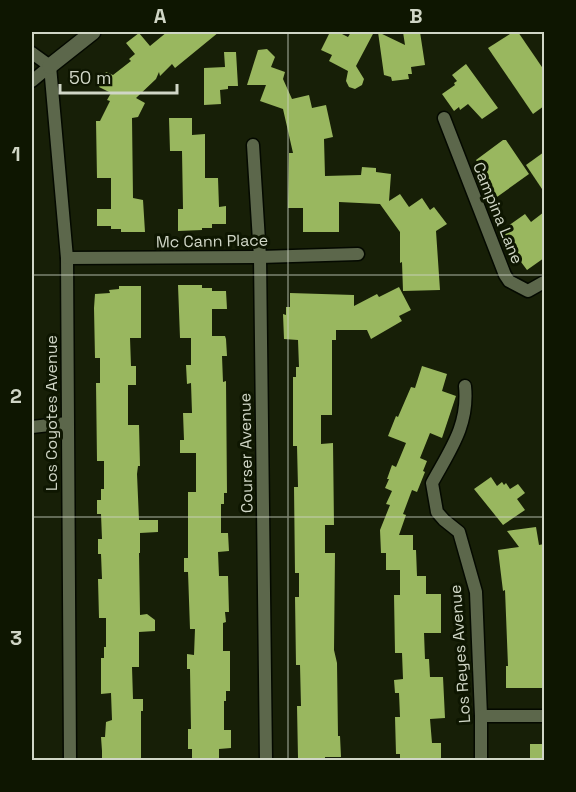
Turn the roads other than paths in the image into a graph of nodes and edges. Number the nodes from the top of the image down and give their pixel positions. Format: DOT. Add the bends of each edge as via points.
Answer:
graph roads {
  1 [pos="93,32"];
  2 [pos="32,53"];
  3 [pos="50,66"];
  4 [pos="32,81"];
  5 [pos="444,118"];
  6 [pos="253,145"];
  7 [pos="358,254"];
  8 [pos="67,258"];
  9 [pos="260,258"];
  10 [pos="544,282"];
  11 [pos="465,386"];
  12 [pos="67,423"];
  13 [pos="32,427"];
  14 [pos="481,716"];
  15 [pos="544,716"];
  16 [pos="70,760"];
  17 [pos="266,760"];
  18 [pos="481,760"];
  1 -- 3 [label="street"];
  2 -- 3 [label="street"];
  3 -- 4 [label="street"];
  3 -- 8 [label="street, Los Coyotes Avenue"];
  5 -- 10 [label="street, Campina Lane" via="505,275 528,291"];
  6 -- 9 [label="street, Courser Avenue"];
  7 -- 9 [label="street, Mc Cann Place"];
  8 -- 9 [label="street, Mc Cann Place"];
  8 -- 12 [label="street, Los Coyotes Avenue"];
  9 -- 17 [label="street, Courser Avenue"];
  11 -- 14 [label="street, Los Reyes Avenue" via="467,402 461,430 432,489 437,512 459,532 476,592"];
  12 -- 13 [label="street"];
  12 -- 16 [label="street, Los Coyotes Avenue"];
  14 -- 15 [label="street"];
  14 -- 18 [label="street, Los Reyes Avenue"];
}
